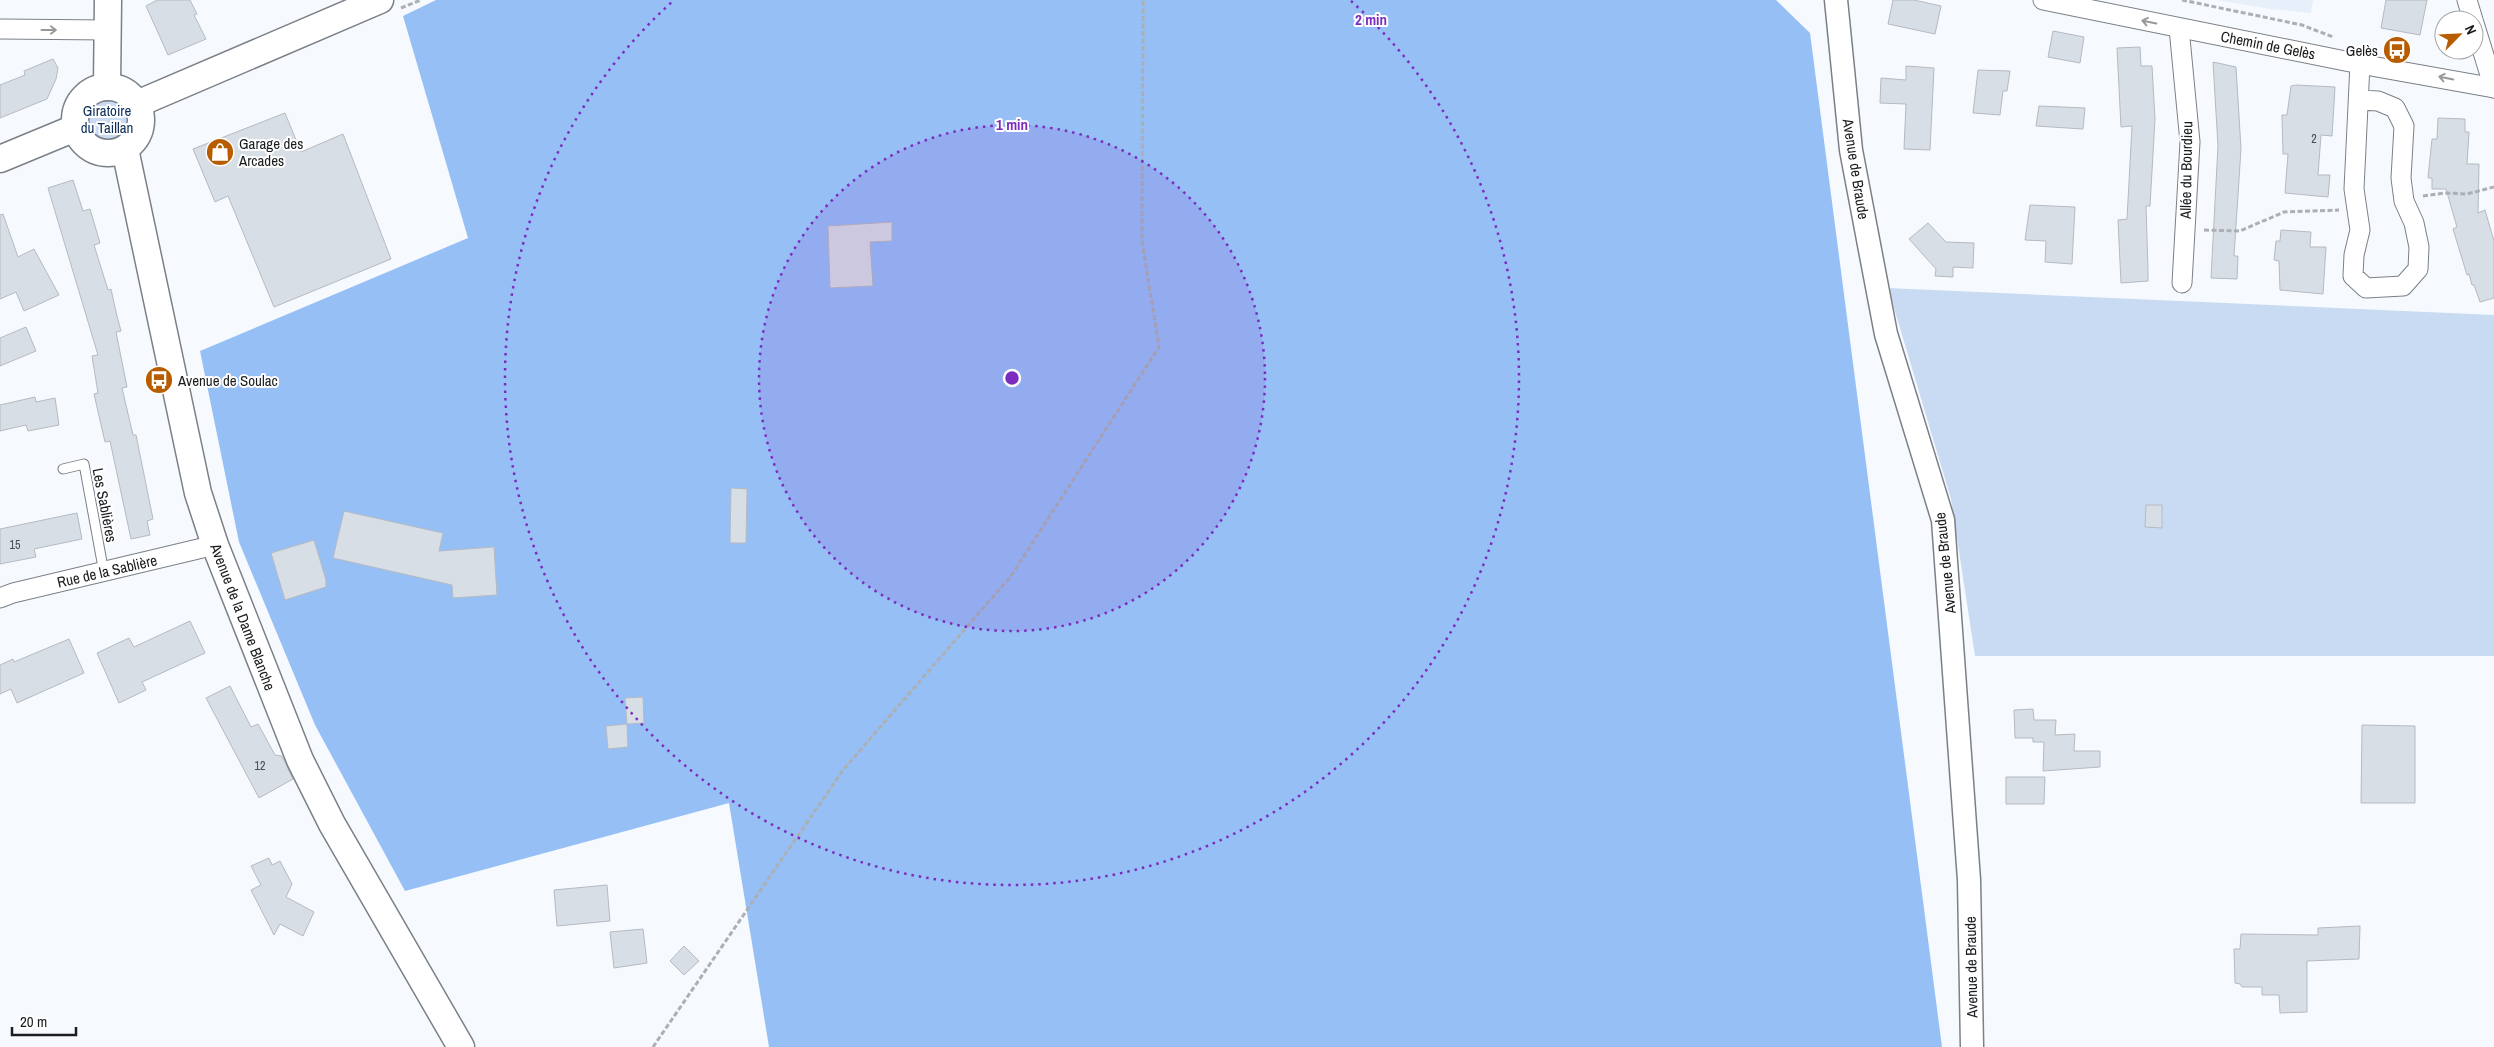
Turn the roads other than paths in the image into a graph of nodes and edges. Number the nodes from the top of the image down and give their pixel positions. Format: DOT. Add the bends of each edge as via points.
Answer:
graph roads {
  1 [pos="108,0"];
  2 [pos="380,0"];
  3 [pos="1836,0"];
  4 [pos="2044,0"];
  5 [pos="2179,28"];
  6 [pos="0,29"];
  7 [pos="108,30"];
  8 [pos="2484,54"];
  9 [pos="2360,64"];
  10 [pos="107,87"];
  11 [pos="2494,88"];
  12 [pos="2359,100"];
  13 [pos="137,104"];
  14 [pos="75,128"];
  15 [pos="125,149"];
  16 [pos="0,159"];
  17 [pos="2182,283"];
  18 [pos="63,469"];
  19 [pos="215,545"];
  20 [pos="104,573"];
  21 [pos="0,598"];
  22 [pos="461,1047"];
  23 [pos="1972,1047"];
  1 -- 7 [label="main road"];
  2 -- 13 [label="main road"];
  3 -- 23 [label="street, Avenue de Braude" via="1851,150 1886,334 1943,520 1969,880"];
  5 -- 4 [label="street, Chemin de Gelès, one-way"];
  5 -- 9 [label="street, Chemin de Gelès"];
  5 -- 17 [label="street, Allée du Bourdieu" via="2190,142"];
  6 -- 7 [label="street, one-way"];
  7 -- 10 [label="main road"];
  8 -- 11 [label="street"];
  11 -- 9 [label="street, Chemin de Gelès, one-way"];
  9 -- 12 [label="street"];
  10 -- 13 [label="main road" via="122,90"];
  10 -- 14 [label="main road" via="92,90 82,98 75,112"];
  12 -- 12 [label="street" via="2354,189 2360,230 2353,276 2366,288 2403,286 2418,269 2419,247 2414,222 2404,201 2401,178 2404,126 2395,108 2378,101"];
  13 -- 15 [label="main road" via="140,130"];
  14 -- 15 [label="main road" via="86,146 98,152 110,154"];
  14 -- 16 [label="main road"];
  15 -- 19 [label="main road, Avenue de la Dame Blanche" via="198,494"];
  18 -- 20 [label="lane, Les Sablières" via="84,464"];
  19 -- 20 [label="street, Rue de la Sablière"];
  19 -- 22 [label="main road, Avenue de la Dame Blanche" via="300,760 332,824"];
  20 -- 21 [label="street, Rue de la Sablière"];
}
